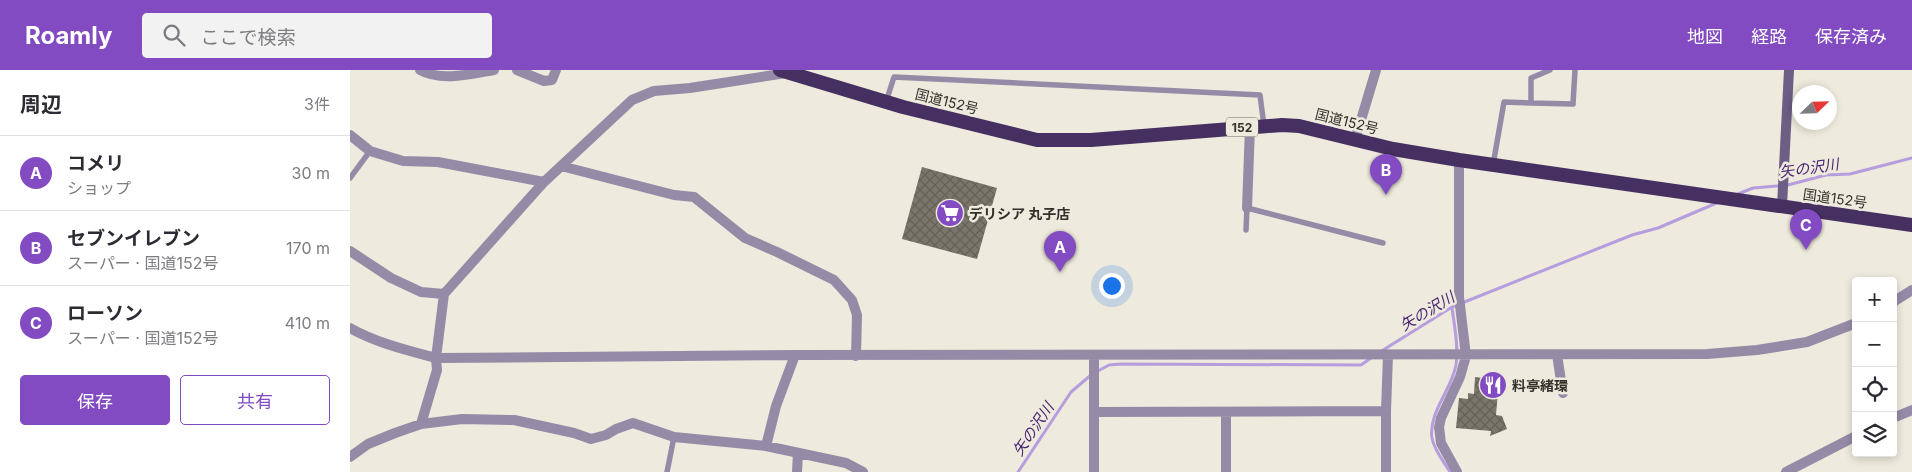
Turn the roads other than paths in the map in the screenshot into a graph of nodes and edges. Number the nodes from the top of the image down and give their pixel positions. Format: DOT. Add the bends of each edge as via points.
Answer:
graph roads {
  1 [pos="420,70"];
  2 [pos="494,70"];
  3 [pos="516,70"];
  4 [pos="556,70"];
  5 [pos="1376,70"];
  6 [pos="1550,70"];
  7 [pos="1575,70"];
  8 [pos="1789,70"];
  9 [pos="783,72"];
  10 [pos="886,102"];
  11 [pos="1531,103"];
  12 [pos="1257,126"];
  13 [pos="350,134"];
  14 [pos="1355,140"];
  15 [pos="370,151"];
  16 [pos="1460,160"];
  17 [pos="1493,165"];
  18 [pos="561,166"];
  19 [pos="350,178"];
  20 [pos="544,182"];
  21 [pos="1782,206"];
  22 [pos="1247,208"];
  23 [pos="1912,226"];
  24 [pos="1246,230"];
  25 [pos="1383,243"];
  26 [pos="350,251"];
  27 [pos="1912,290"];
  28 [pos="444,294"];
  29 [pos="1897,299"];
  30 [pos="1852,325"];
  31 [pos="350,328"];
  32 [pos="795,355"];
  33 [pos="1385,355"];
  34 [pos="1557,355"];
  35 [pos="856,356"];
  36 [pos="1094,356"];
  37 [pos="1460,356"];
  38 [pos="436,358"];
  39 [pos="1563,393"];
  40 [pos="1912,410"];
  41 [pos="1386,411"];
  42 [pos="1095,412"];
  43 [pos="1226,412"];
  44 [pos="1897,416"];
  45 [pos="421,424"];
  46 [pos="674,437"];
  47 [pos="1852,438"];
  48 [pos="766,446"];
  49 [pos="798,453"];
  50 [pos="350,457"];
  51 [pos="667,472"];
  52 [pos="797,472"];
  53 [pos="863,472"];
  54 [pos="1094,472"];
  55 [pos="1226,472"];
  56 [pos="1386,472"];
  57 [pos="1457,472"];
  58 [pos="1786,472"];
  1 -- 2 [label="street" via="446,76"];
  3 -- 4 [label="street" via="544,81 552,80"];
  5 -- 14 [label="street"];
  6 -- 11 [label="lane" via="1531,78"];
  7 -- 11 [label="lane" via="1573,104"];
  8 -- 21 [label="main road"];
  9 -- 10 [label="highway, 国道152号 / 152"];
  9 -- 18 [label="street" via="654,91 632,100"];
  10 -- 12 [label="highway, 国道152号 / 152" via="1037,140 1091,140"];
  10 -- 12 [label="lane" via="894,77 1260,95"];
  11 -- 17 [label="lane" via="1504,102"];
  12 -- 14 [label="highway, 国道152号 / 152" via="1300,126"];
  12 -- 22 [label="street"];
  13 -- 15 [label="street"];
  14 -- 16 [label="highway, 国道152号 / 152"];
  15 -- 19 [label="lane"];
  15 -- 20 [label="street" via="403,161 438,162"];
  16 -- 17 [label="highway, 国道152号 / 152"];
  16 -- 37 [label="street"];
  17 -- 21 [label="highway, 国道152号 / 152"];
  18 -- 20 [label="street"];
  18 -- 35 [label="street" via="674,195 694,197 745,238 834,280 852,300 857,315"];
  20 -- 28 [label="street"];
  21 -- 23 [label="highway, 国道152号 / 152"];
  22 -- 24 [label="lane"];
  22 -- 25 [label="lane"];
  26 -- 28 [label="street" via="391,278 421,292"];
  27 -- 29 [label="street"];
  28 -- 38 [label="street"];
  30 -- 34 [label="street" via="1807,342 1757,350 1707,354"];
  31 -- 38 [label="street" via="393,347"];
  32 -- 35 [label="street"];
  32 -- 38 [label="street"];
  32 -- 48 [label="street" via="776,406"];
  33 -- 36 [label="street"];
  33 -- 37 [label="street"];
  33 -- 41 [label="street"];
  34 -- 37 [label="street"];
  34 -- 39 [label="street"];
  35 -- 36 [label="street"];
  36 -- 42 [label="street"];
  37 -- 57 [label="street" via="1460,378 1439,427 1441,443"];
  38 -- 45 [label="street" via="437,370"];
  40 -- 44 [label="street"];
  41 -- 43 [label="street"];
  41 -- 56 [label="street"];
  42 -- 43 [label="street"];
  42 -- 54 [label="street"];
  43 -- 55 [label="street"];
  45 -- 46 [label="street" via="462,419 514,420 591,439 633,423"];
  45 -- 50 [label="street" via="368,444"];
  46 -- 48 [label="street"];
  46 -- 51 [label="lane"];
  47 -- 58 [label="street"];
  48 -- 49 [label="street"];
  49 -- 52 [label="street"];
  49 -- 53 [label="street" via="846,463"];
}
